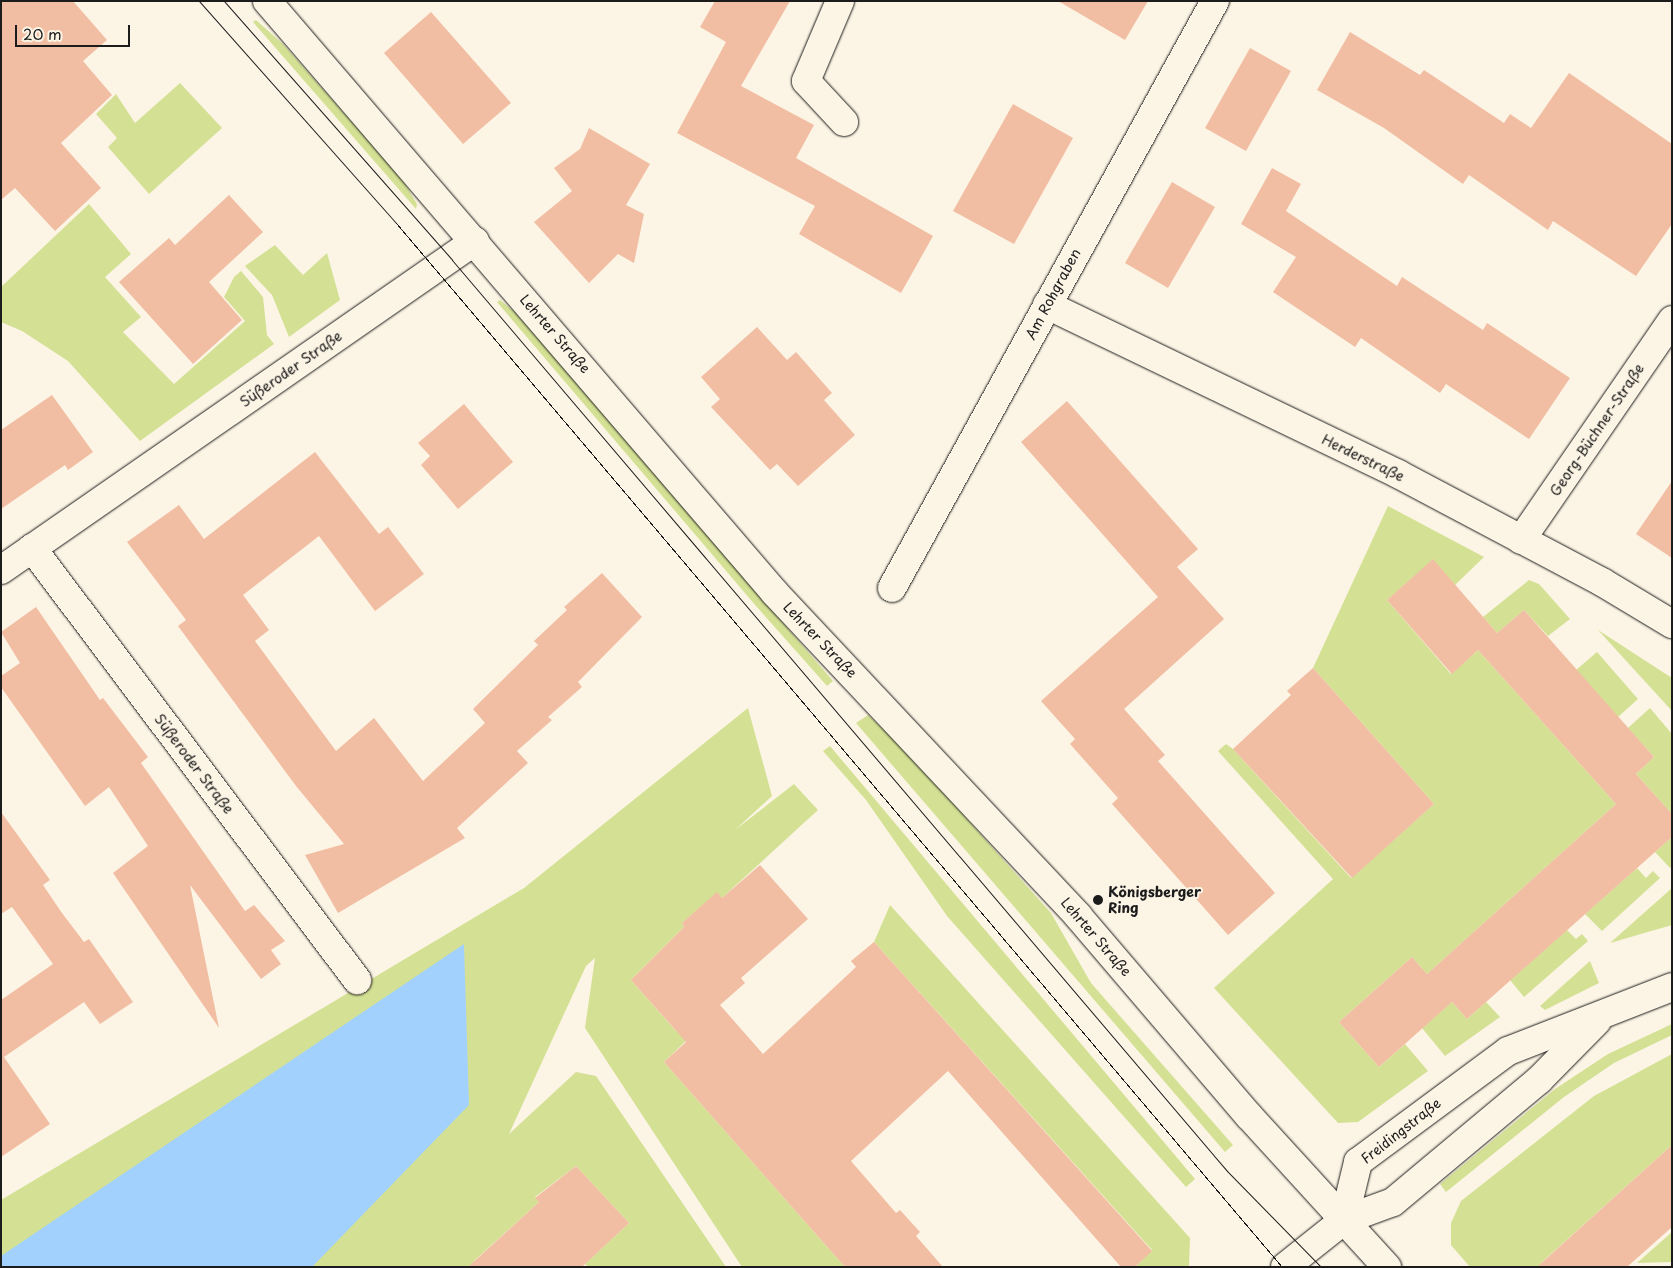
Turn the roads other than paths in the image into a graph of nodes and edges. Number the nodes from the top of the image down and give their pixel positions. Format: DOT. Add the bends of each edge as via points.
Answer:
graph roads {
  1 [pos="267,1"];
  2 [pos="840,1"];
  3 [pos="1216,1"];
  4 [pos="844,122"];
  5 [pos="475,240"];
  6 [pos="1047,305"];
  7 [pos="1672,320"];
  8 [pos="1521,540"];
  9 [pos="32,548"];
  10 [pos="1,570"];
  11 [pos="892,588"];
  12 [pos="1672,624"];
  13 [pos="357,980"];
  14 [pos="1672,987"];
  15 [pos="1603,1015"];
  16 [pos="1344,1220"];
  17 [pos="1286,1267"];
  18 [pos="1387,1267"];
  1 -- 5 [label="street, Lehrter Straße"];
  2 -- 4 [label="street" via="806,81"];
  3 -- 6 [label="street, Am Rohgraben"];
  5 -- 9 [label="street, Süßeroder Straße" via="429,276"];
  5 -- 16 [label="street, Lehrter Straße" via="776,593 1078,916 1249,1116"];
  6 -- 8 [label="street, Herderstraße" via="1382,467"];
  6 -- 11 [label="street, Am Rohgraben"];
  7 -- 8 [label="street, Georg-Büchner-Straße"];
  8 -- 12 [label="street, Herderstraße" via="1602,582"];
  9 -- 10 [label="street, Süßeroder Straße"];
  9 -- 13 [label="street, Süßeroder Straße"];
  14 -- 15 [label="street, Freidingstraße"];
  15 -- 16 [label="street, Freidingstraße" via="1539,1080 1393,1202"];
  15 -- 16 [label="street, Freidingstraße" via="1508,1051 1358,1162"];
  16 -- 17 [label="street"];
  16 -- 18 [label="street, Lehrter Straße"];
}
